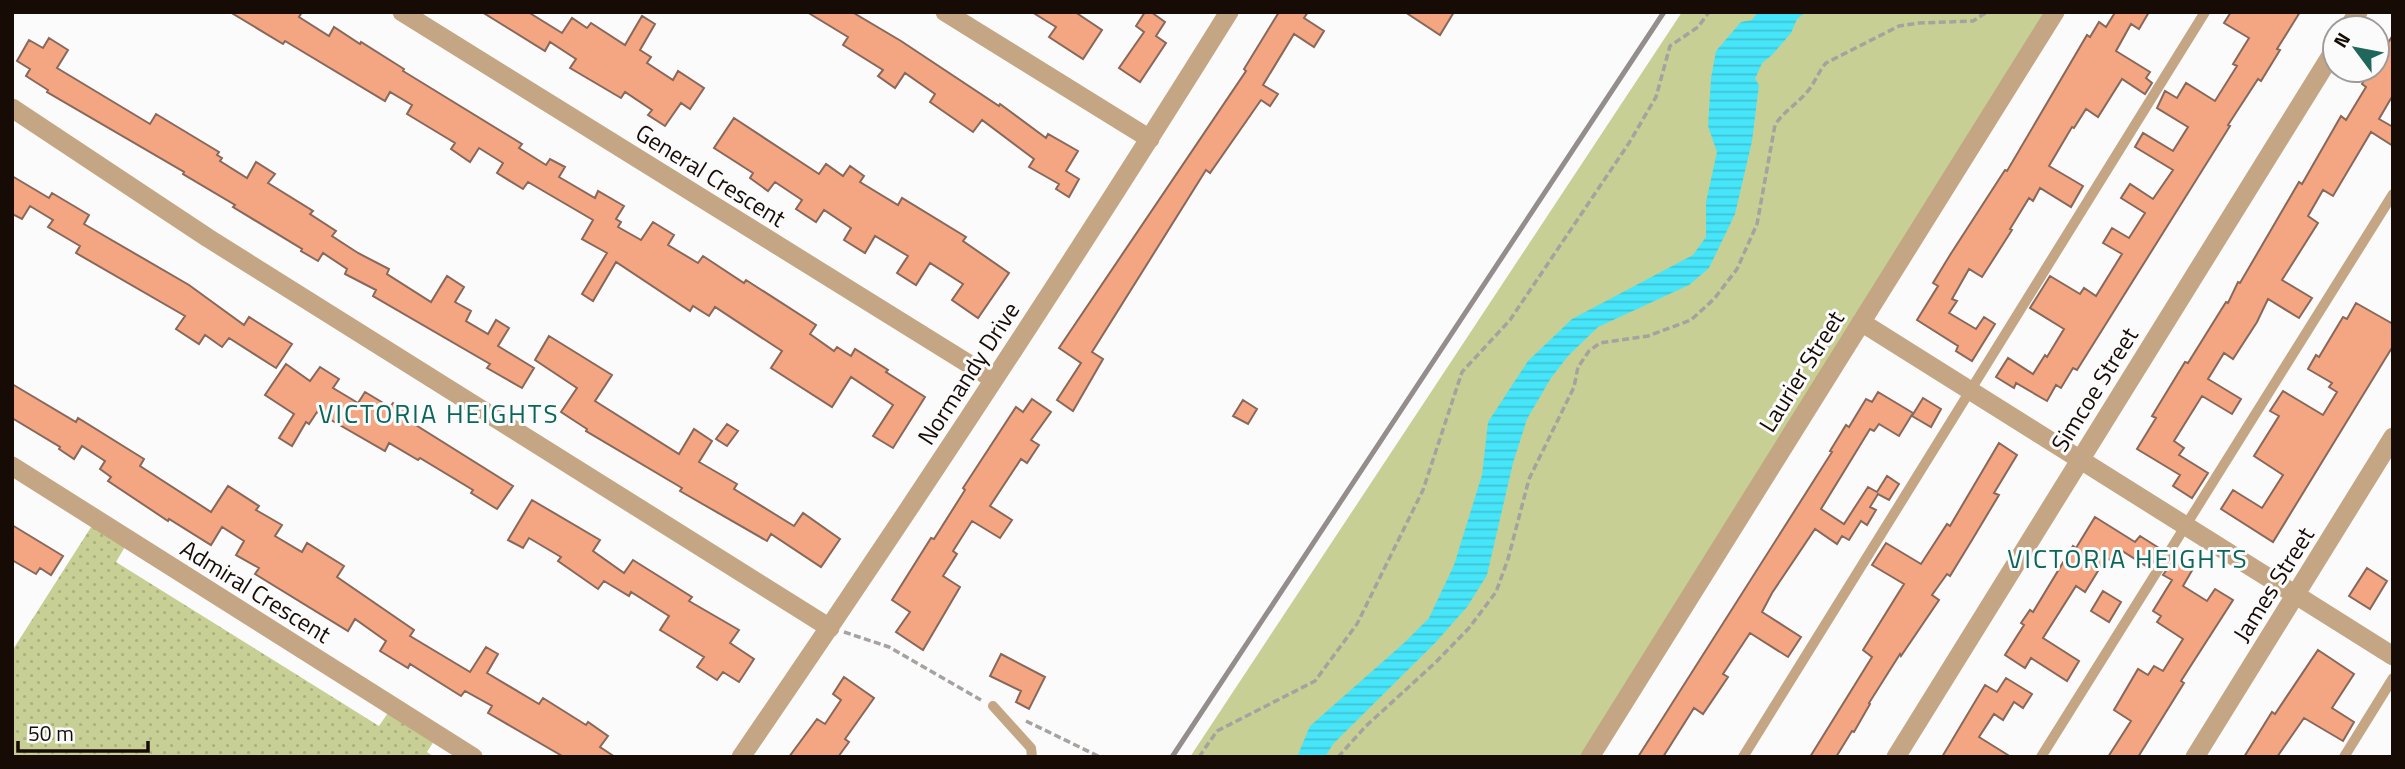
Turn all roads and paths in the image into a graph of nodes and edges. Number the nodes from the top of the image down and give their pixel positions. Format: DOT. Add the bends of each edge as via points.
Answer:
graph roads {
  1 [pos="402,12"];
  2 [pos="945,12"];
  3 [pos="1229,12"];
  4 [pos="1709,12"];
  5 [pos="1987,12"];
  6 [pos="2055,12"];
  7 [pos="2205,12"];
  8 [pos="2321,71"];
  9 [pos="12,108"];
  10 [pos="1150,139"];
  11 [pos="2393,194"];
  12 [pos="1861,322"];
  13 [pos="993,379"];
  14 [pos="1970,391"];
  15 [pos="2393,437"];
  16 [pos="2078,460"];
  17 [pos="12,466"];
  18 [pos="2186,525"];
  19 [pos="2295,594"];
  20 [pos="830,628"];
  21 [pos="2393,656"];
  22 [pos="2393,678"];
  23 [pos="993,706"];
  24 [pos="473,757"];
  25 [pos="741,757"];
  26 [pos="1032,757"];
  27 [pos="1100,757"];
  28 [pos="1199,757"];
  29 [pos="1338,757"];
  30 [pos="1590,757"];
  31 [pos="1743,757"];
  32 [pos="1896,757"];
  33 [pos="2041,757"];
  34 [pos="2195,757"];
  35 [pos="2344,757"];
  1 -- 13 [label="street, General Crescent"];
  2 -- 10 [label="street"];
  3 -- 10 [label="street, Normandy Drive"];
  4 -- 28 [label="path" via="1698,27 1670,46 1657,97 1629,143 1510,320 1462,372 1423,490 1357,624 1315,681 1217,731"];
  5 -- 29 [label="path" via="1973,21 1899,26 1819,70 1808,91 1776,125 1757,224 1737,269 1691,320 1648,337 1600,343 1588,351 1529,479 1496,592 1469,628"];
  6 -- 12 [label="street, Laurier Street"];
  7 -- 14 [label="lane"];
  8 -- 16 [label="street, Simcoe Street"];
  9 -- 20 [label="street" via="208,238"];
  10 -- 13 [label="street, Normandy Drive"];
  11 -- 18 [label="lane"];
  12 -- 14 [label="street"];
  12 -- 30 [label="street, Laurier Street"];
  13 -- 20 [label="street, Normandy Drive"];
  14 -- 16 [label="street"];
  14 -- 31 [label="lane"];
  15 -- 19 [label="street, James Street"];
  16 -- 18 [label="street"];
  16 -- 32 [label="street, Simcoe Street"];
  17 -- 24 [label="street, Admiral Crescent"];
  18 -- 19 [label="street"];
  18 -- 33 [label="lane"];
  19 -- 21 [label="street"];
  19 -- 34 [label="street, James Street"];
  20 -- 23 [label="path" via="889,647"];
  20 -- 25 [label="street, Normandy Drive"];
  22 -- 35 [label="lane"];
  23 -- 26 [label="lane" via="1031,748"];
  23 -- 27 [label="path"];
}
